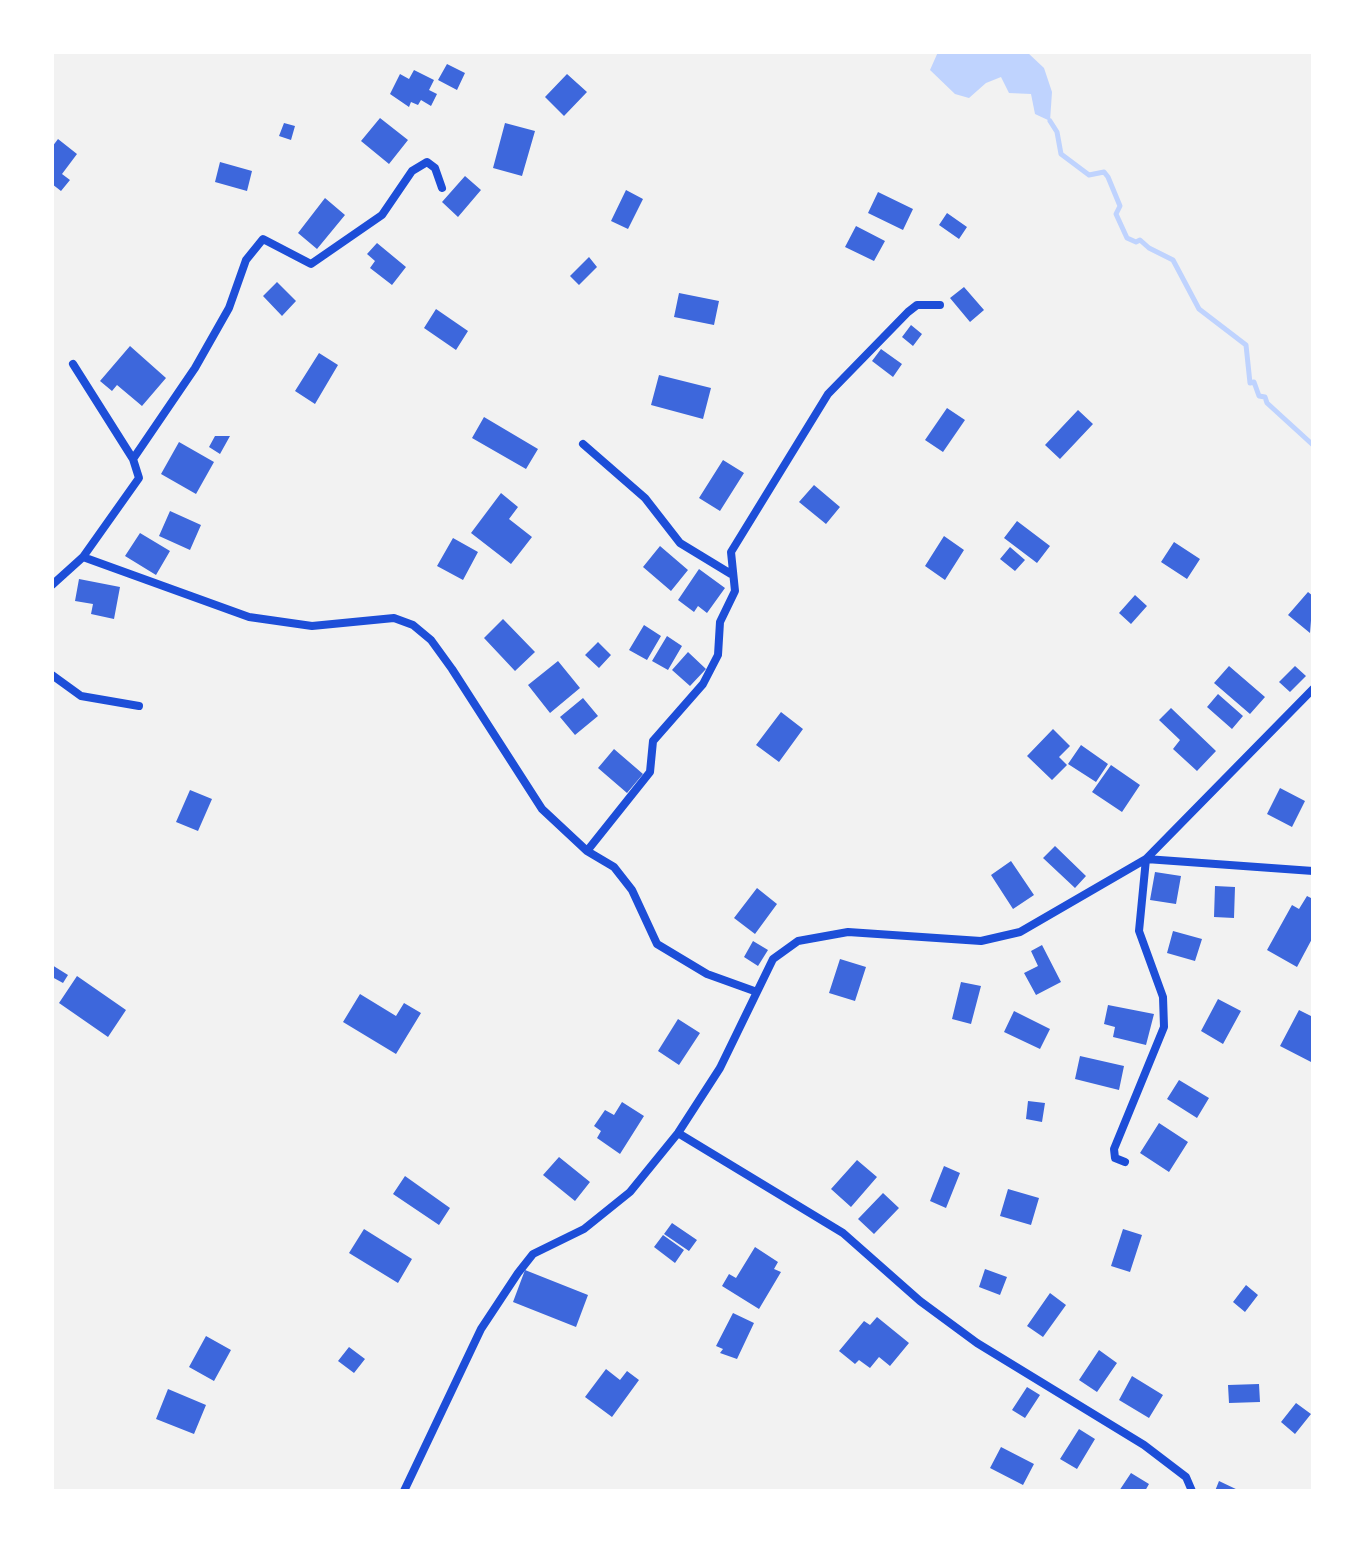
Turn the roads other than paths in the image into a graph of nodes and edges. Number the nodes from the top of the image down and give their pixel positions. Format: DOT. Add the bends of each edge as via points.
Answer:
graph roads {
  1 [pos="442,188"];
  2 [pos="940,305"];
  3 [pos="73,364"];
  4 [pos="583,444"];
  5 [pos="133,459"];
  6 [pos="83,557"];
  7 [pos="731,574"];
  8 [pos="52,585"];
  9 [pos="52,675"];
  10 [pos="1313,689"];
  11 [pos="139,706"];
  12 [pos="587,851"];
  13 [pos="1146,859"];
  14 [pos="1313,871"];
  15 [pos="757,992"];
  16 [pos="678,1133"];
  17 [pos="1125,1162"];
  18 [pos="404,1491"];
  19 [pos="1192,1491"];
  1 -- 5 [label="street" via="427,162 412,171 382,215 311,264 263,239 246,260 229,308 195,368"];
  2 -- 7 [label="street" via="917,305 908,312 828,394 731,552"];
  3 -- 5 [label="street"];
  4 -- 7 [label="street" via="645,498 680,543"];
  5 -- 6 [label="street" via="139,478"];
  6 -- 8 [label="street"];
  6 -- 12 [label="street" via="249,617 312,626 394,618 413,625 452,669 542,809"];
  7 -- 12 [label="street" via="735,591 720,622 718,655 703,684 653,741 650,772"];
  9 -- 11 [label="street" via="81,696"];
  10 -- 13 [label="street"];
  12 -- 15 [label="street" via="614,867 632,890 657,944 707,974"];
  13 -- 14 [label="street"];
  13 -- 15 [label="street" via="1020,932 981,941 848,932 798,941 773,959"];
  13 -- 17 [label="street" via="1139,931 1163,997 1164,1027 1114,1149 1115,1158"];
  15 -- 16 [label="street" via="720,1068"];
  16 -- 18 [label="street" via="630,1192 584,1229 533,1254 518,1273 481,1329"];
  16 -- 19 [label="street" via="843,1233 920,1301 977,1343 1144,1445 1186,1477"];
}
